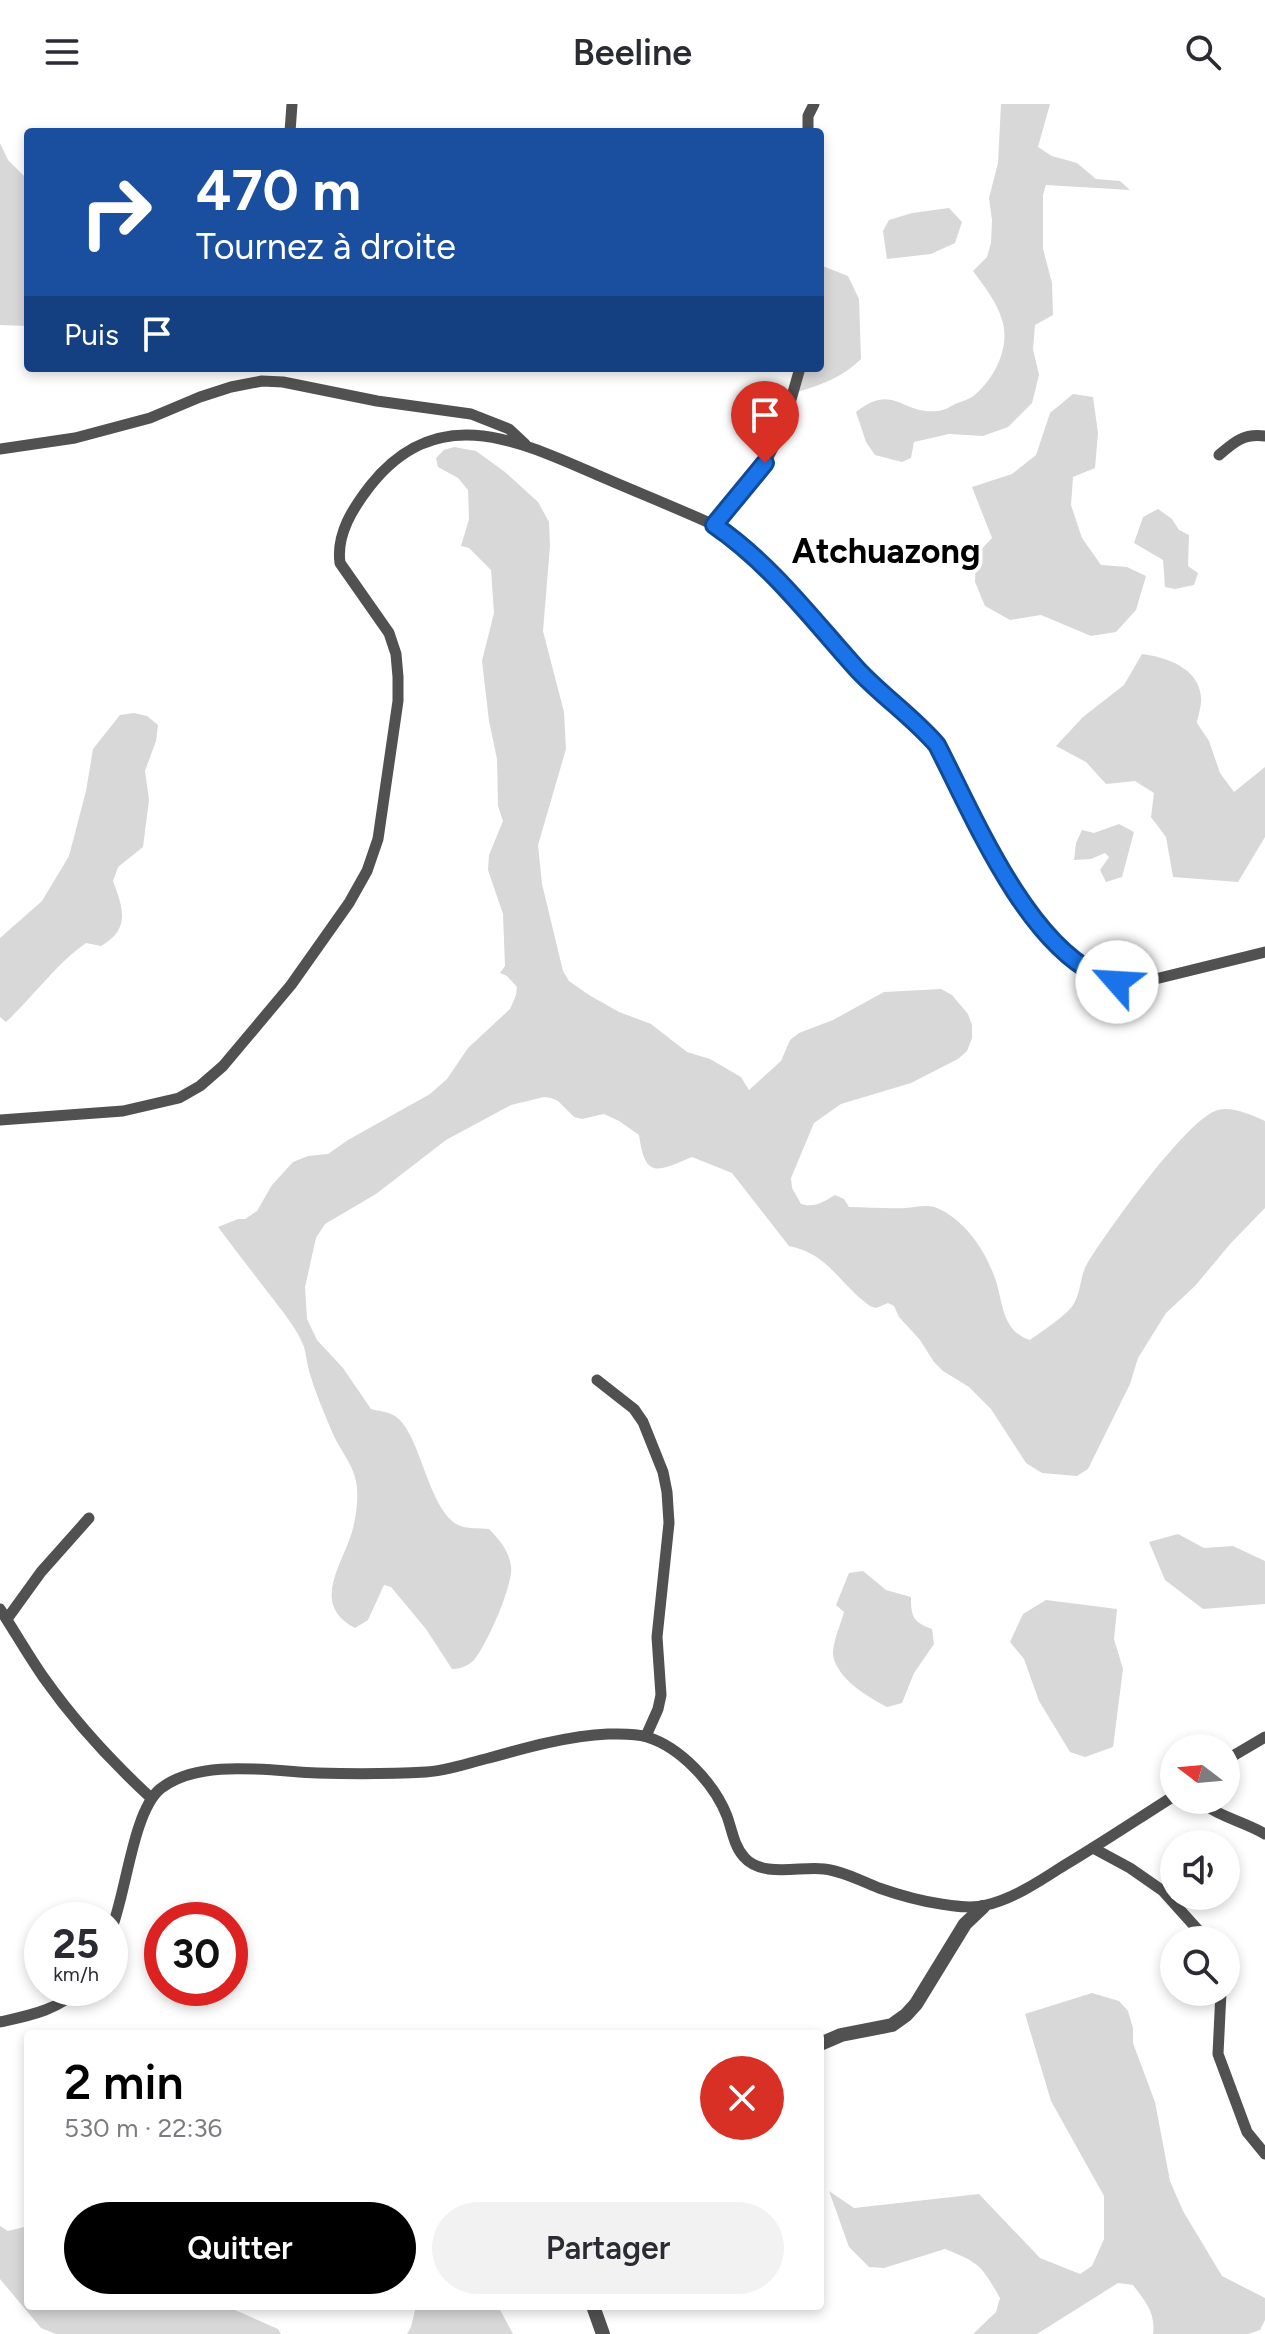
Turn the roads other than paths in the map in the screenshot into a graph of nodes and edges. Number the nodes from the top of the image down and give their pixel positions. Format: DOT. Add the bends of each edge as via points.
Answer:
graph roads {
  1 [pos="292,104"];
  2 [pos="814,104"];
  3 [pos="290,128"];
  4 [pos="808,128"];
  5 [pos="278,372"];
  6 [pos="799,372"];
  7 [pos="283,382"];
  8 [pos="1265,436"];
  9 [pos="526,445"];
  10 [pos="0,449"];
  11 [pos="1219,455"];
  12 [pos="714,525"];
  13 [pos="1265,952"];
  14 [pos="0,1120"];
  15 [pos="597,1380"];
  16 [pos="89,1518"];
  17 [pos="3,1614"];
  18 [pos="646,1736"];
  19 [pos="1265,1737"];
  20 [pos="1240,1752"];
  21 [pos="151,1798"];
  22 [pos="1160,1805"];
  23 [pos="1223,1814"];
  24 [pos="1265,1834"];
  25 [pos="1093,1848"];
  26 [pos="121,1902"];
  27 [pos="983,1907"];
  28 [pos="1194,1926"];
  29 [pos="54,2006"];
  30 [pos="1220,2006"];
  31 [pos="0,2022"];
  32 [pos="824,2042"];
  33 [pos="1265,2154"];
  34 [pos="594,2310"];
  35 [pos="603,2334"];
  1 -- 3 [label="street"];
  2 -- 4 [label="street"];
  5 -- 7 [label="street"];
  6 -- 12 [label="street" via="782,431 765,463"];
  7 -- 9 [label="street" via="471,414 509,429"];
  7 -- 10 [label="street" via="231,387 150,418 75,438"];
  8 -- 11 [label="street" via="1245,436"];
  9 -- 12 [label="street"];
  9 -- 14 [label="street" via="469,435 414,446 376,479 342,533 340,563 389,633 396,654 398,701 378,839 367,871 291,985 223,1066 179,1098 123,1111"];
  12 -- 13 [label="street" via="786,586 860,672 937,745 1016,894 1066,953 1093,973 1135,984"];
  15 -- 18 [label="street" via="643,1422 667,1492 669,1523 657,1637 661,1695"];
  16 -- 17 [label="street"];
  17 -- 21 [label="street" via="75,1718"];
  18 -- 21 [label="street" via="567,1739 428,1772 236,1769 193,1774"];
  18 -- 27 [label="street" via="702,1777 715,1793 745,1859 758,1867 827,1869 914,1899"];
  19 -- 20 [label="street"];
  21 -- 26 [label="street"];
  22 -- 25 [label="street"];
  23 -- 24 [label="street"];
  25 -- 27 [label="street" via="1030,1887"];
  25 -- 28 [label="street" via="1163,1891"];
  27 -- 32 [label="street" via="965,1924 906,2015 892,2025"];
  29 -- 31 [label="street"];
  30 -- 33 [label="street" via="1218,2054 1247,2132"];
  34 -- 35 [label="street"];
}
